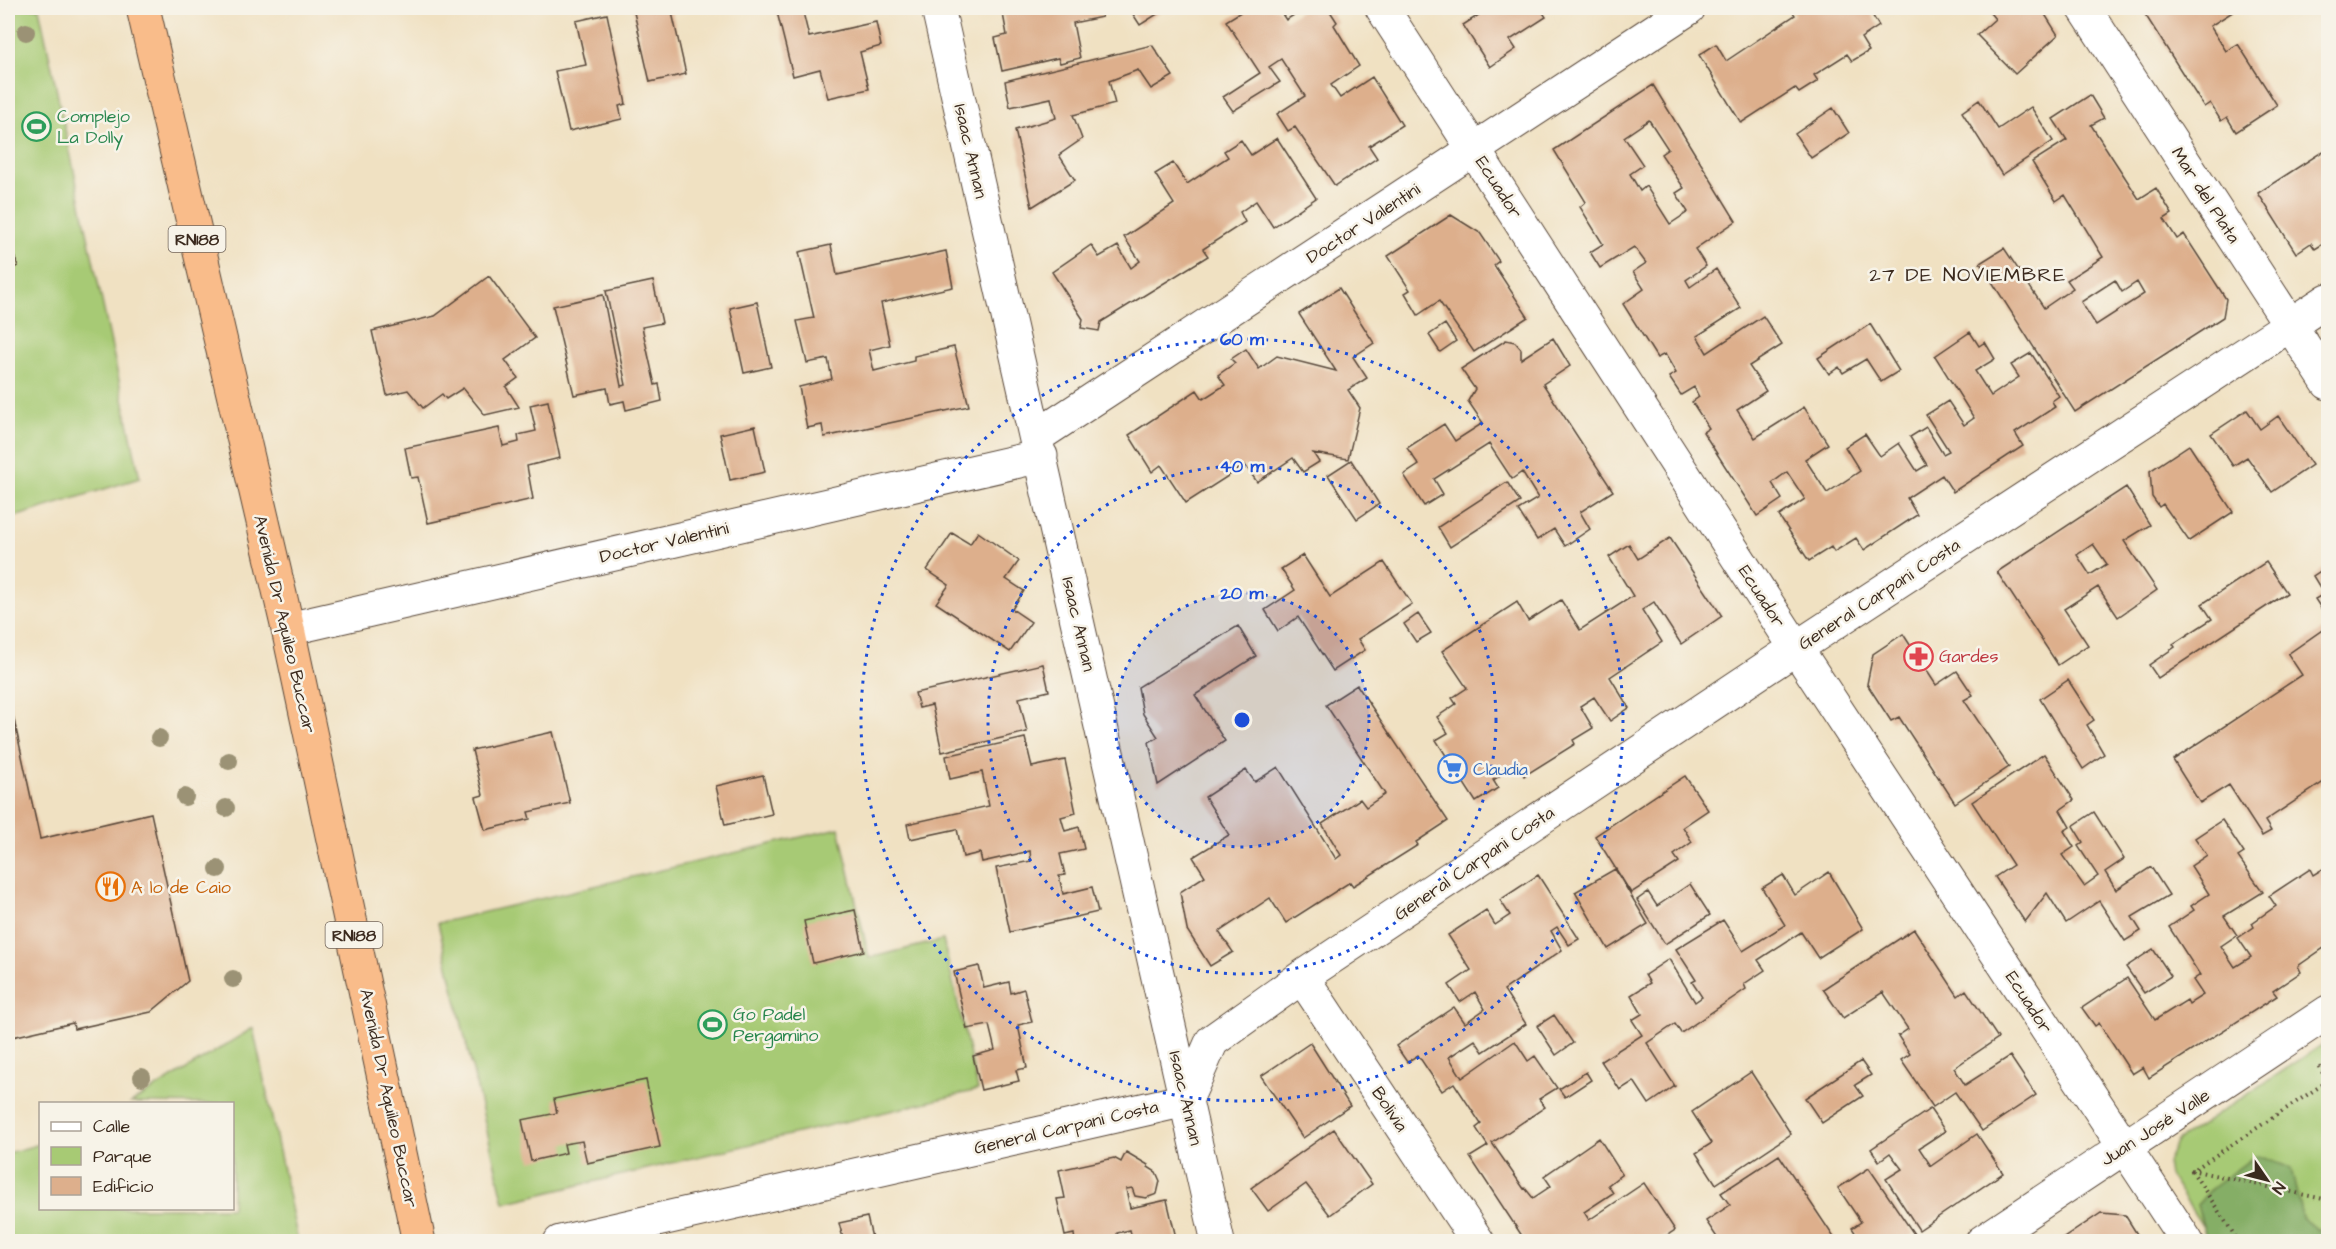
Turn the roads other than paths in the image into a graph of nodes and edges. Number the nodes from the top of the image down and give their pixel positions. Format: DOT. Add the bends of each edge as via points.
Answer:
graph roads {
  1 [pos="143,8"];
  2 [pos="938,8"];
  3 [pos="1382,8"];
  4 [pos="1689,8"];
  5 [pos="2084,8"];
  6 [pos="1475,149"];
  7 [pos="2328,300"];
  8 [pos="2290,325"];
  9 [pos="2328,383"];
  10 [pos="1038,447"];
  11 [pos="288,629"];
  12 [pos="1796,648"];
  13 [pos="1302,977"];
  14 [pos="2328,1012"];
  15 [pos="1186,1100"];
  16 [pos="2125,1147"];
  17 [pos="419,1242"];
  18 [pos="560,1242"];
  19 [pos="1218,1242"];
  20 [pos="1478,1242"];
  21 [pos="1982,1242"];
  22 [pos="2187,1242"];
  1 -- 11 [label="highway, Avenida Dr Aquileo Buccar / RN188"];
  2 -- 10 [label="street, Isaac Annan"];
  3 -- 6 [label="street, Ecuador"];
  4 -- 6 [label="street, Doctor Valentini"];
  5 -- 8 [label="street, Mar del Plata"];
  6 -- 10 [label="street, Doctor Valentini"];
  6 -- 12 [label="street, Ecuador"];
  7 -- 8 [label="street, General Carpani Costa"];
  8 -- 9 [label="street, Mar del Plata"];
  8 -- 12 [label="street, General Carpani Costa"];
  10 -- 11 [label="street, Doctor Valentini"];
  10 -- 15 [label="street, Isaac Annan"];
  11 -- 17 [label="highway, Avenida Dr Aquileo Buccar / RN188"];
  12 -- 13 [label="street, General Carpani Costa"];
  12 -- 16 [label="street, Ecuador"];
  13 -- 15 [label="street, General Carpani Costa" via="1212,1041"];
  13 -- 20 [label="street, Bolivia"];
  14 -- 16 [label="street, Juan José Valle"];
  15 -- 18 [label="street, General Carpani Costa"];
  15 -- 19 [label="street, Isaac Annan"];
  16 -- 21 [label="street, Juan José Valle"];
  16 -- 22 [label="street, Ecuador"];
}
